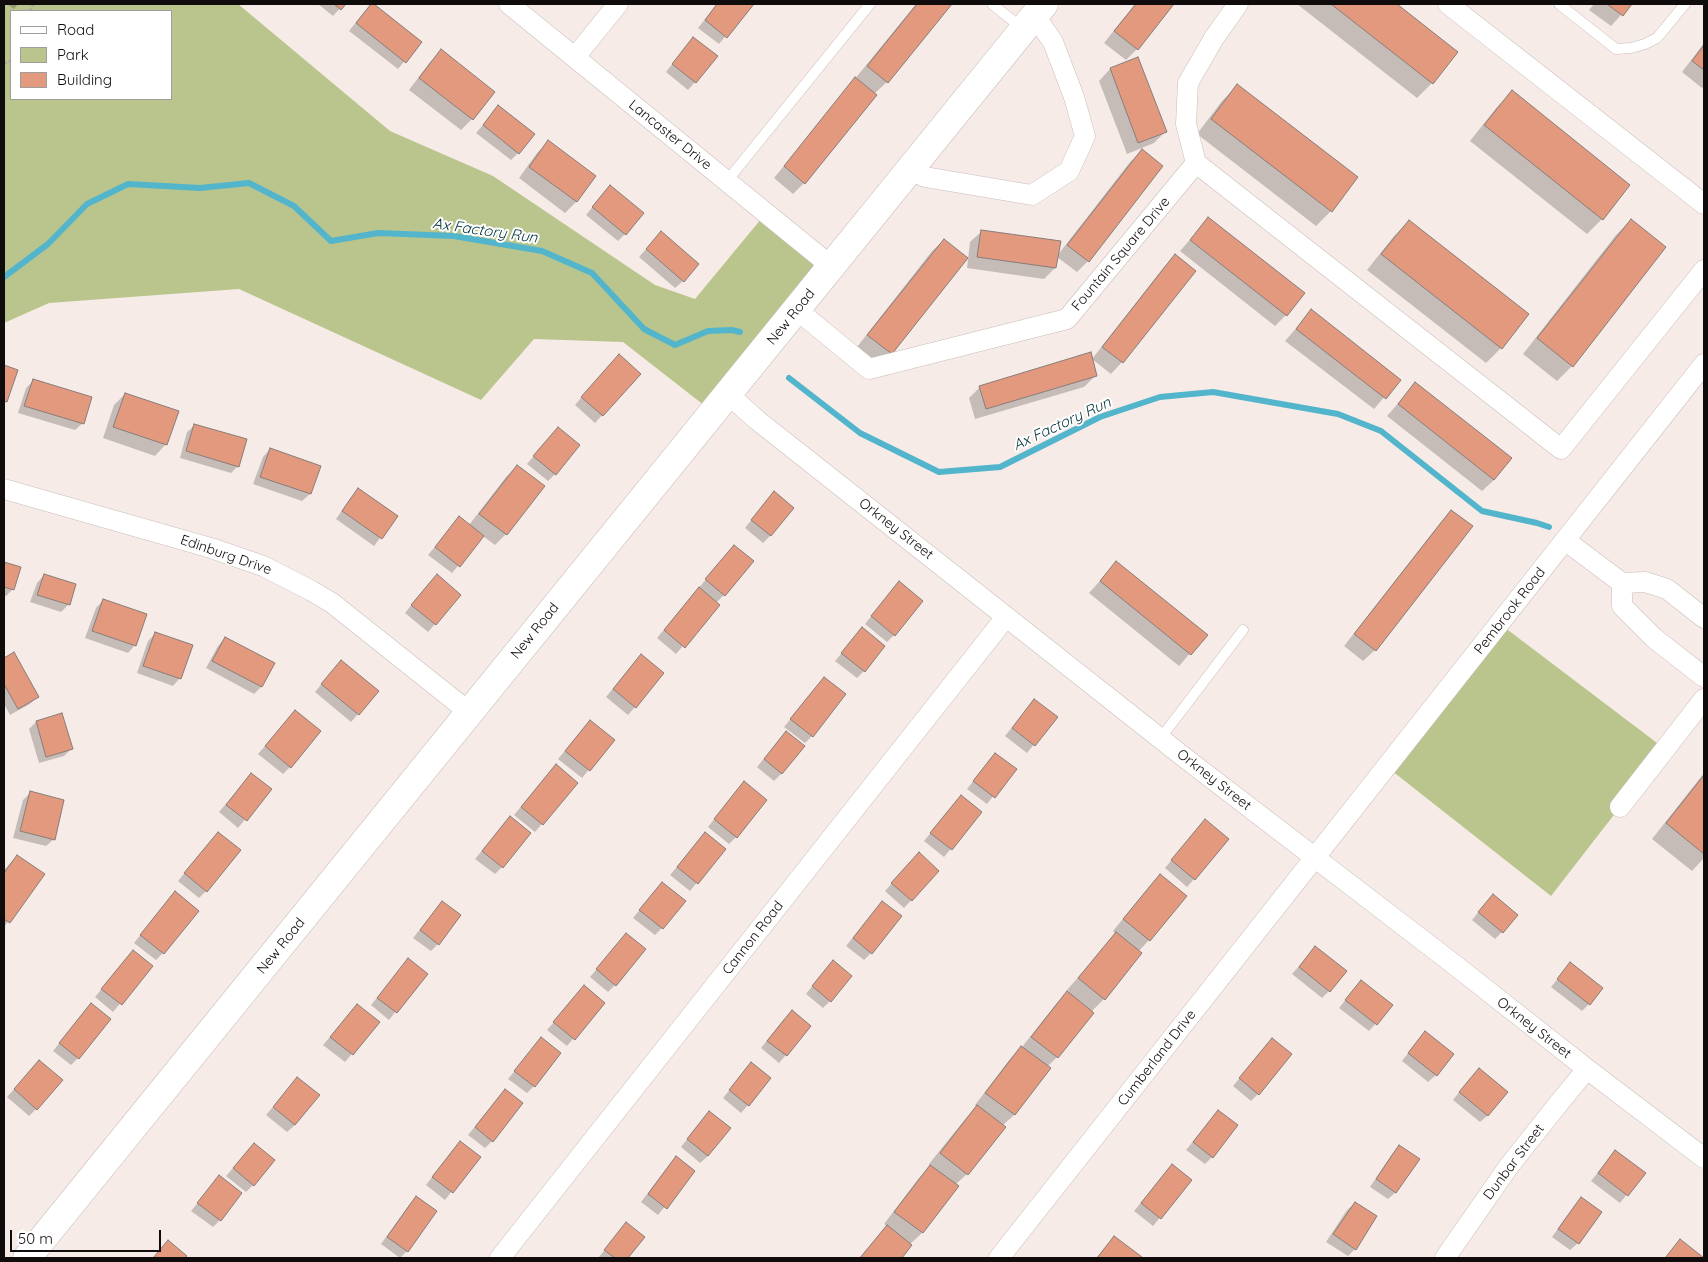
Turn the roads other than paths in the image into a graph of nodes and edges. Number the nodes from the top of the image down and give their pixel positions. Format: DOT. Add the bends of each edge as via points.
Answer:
graph roads {
  1 [pos="509,4"];
  2 [pos="618,4"];
  3 [pos="870,4"];
  4 [pos="992,4"];
  5 [pos="1238,4"];
  6 [pos="1448,4"];
  7 [pos="1560,4"];
  8 [pos="1685,4"];
  9 [pos="1034,16"];
  10 [pos="575,57"];
  11 [pos="1196,164"];
  12 [pos="910,170"];
  13 [pos="727,181"];
  14 [pos="1704,204"];
  15 [pos="831,266"];
  16 [pos="1704,270"];
  17 [pos="797,310"];
  18 [pos="1704,364"];
  19 [pos="729,395"];
  20 [pos="4,489"];
  21 [pos="1566,541"];
  22 [pos="1622,583"];
  23 [pos="1006,617"];
  24 [pos="1704,618"];
  25 [pos="1243,630"];
  26 [pos="1704,677"];
  27 [pos="1704,699"];
  28 [pos="469,712"];
  29 [pos="1160,739"];
  30 [pos="1620,807"];
  31 [pos="1314,858"];
  32 [pos="1587,1069"];
  33 [pos="1704,1158"];
  34 [pos="27,1258"];
  35 [pos="500,1258"];
  36 [pos="999,1258"];
  37 [pos="1445,1258"];
  1 -- 10 [label="street, Lancaster Drive"];
  2 -- 10 [label="street"];
  3 -- 13 [label="lane"];
  4 -- 9 [label="lane"];
  5 -- 11 [label="street" via="1188,82 1186,124"];
  6 -- 14 [label="street"];
  7 -- 8 [label="lane" via="1616,49 1631,48 1658,38"];
  9 -- 12 [label="street, New Road"];
  9 -- 12 [label="street" via="1053,42 1085,136 1069,172 1032,195 925,177"];
  10 -- 13 [label="street, Lancaster Drive"];
  11 -- 16 [label="street" via="1561,449"];
  11 -- 17 [label="street, Fountain Square Drive" via="1067,319 869,369"];
  12 -- 15 [label="street, New Road"];
  13 -- 15 [label="street, Lancaster Drive"];
  15 -- 17 [label="street, New Road"];
  17 -- 19 [label="street, New Road"];
  18 -- 21 [label="street, Pembrook Road"];
  19 -- 23 [label="street, Orkney Street"];
  19 -- 28 [label="street, New Road"];
  20 -- 28 [label="street, Edinburg Drive" via="263,566 332,603"];
  21 -- 22 [label="street"];
  21 -- 31 [label="street, Pembrook Road"];
  22 -- 24 [label="street" via="1644,582 1667,589"];
  22 -- 26 [label="street" via="1622,606 1654,638"];
  23 -- 29 [label="street, Orkney Street"];
  23 -- 35 [label="street, Cannon Road"];
  25 -- 29 [label="lane"];
  27 -- 30 [label="street"];
  28 -- 34 [label="street, New Road"];
  29 -- 31 [label="street, Orkney Street"];
  31 -- 32 [label="street, Orkney Street"];
  31 -- 36 [label="street, Cumberland Drive"];
  32 -- 33 [label="street, Orkney Street"];
  32 -- 37 [label="street, Dunbar Street" via="1509,1166"];
}
